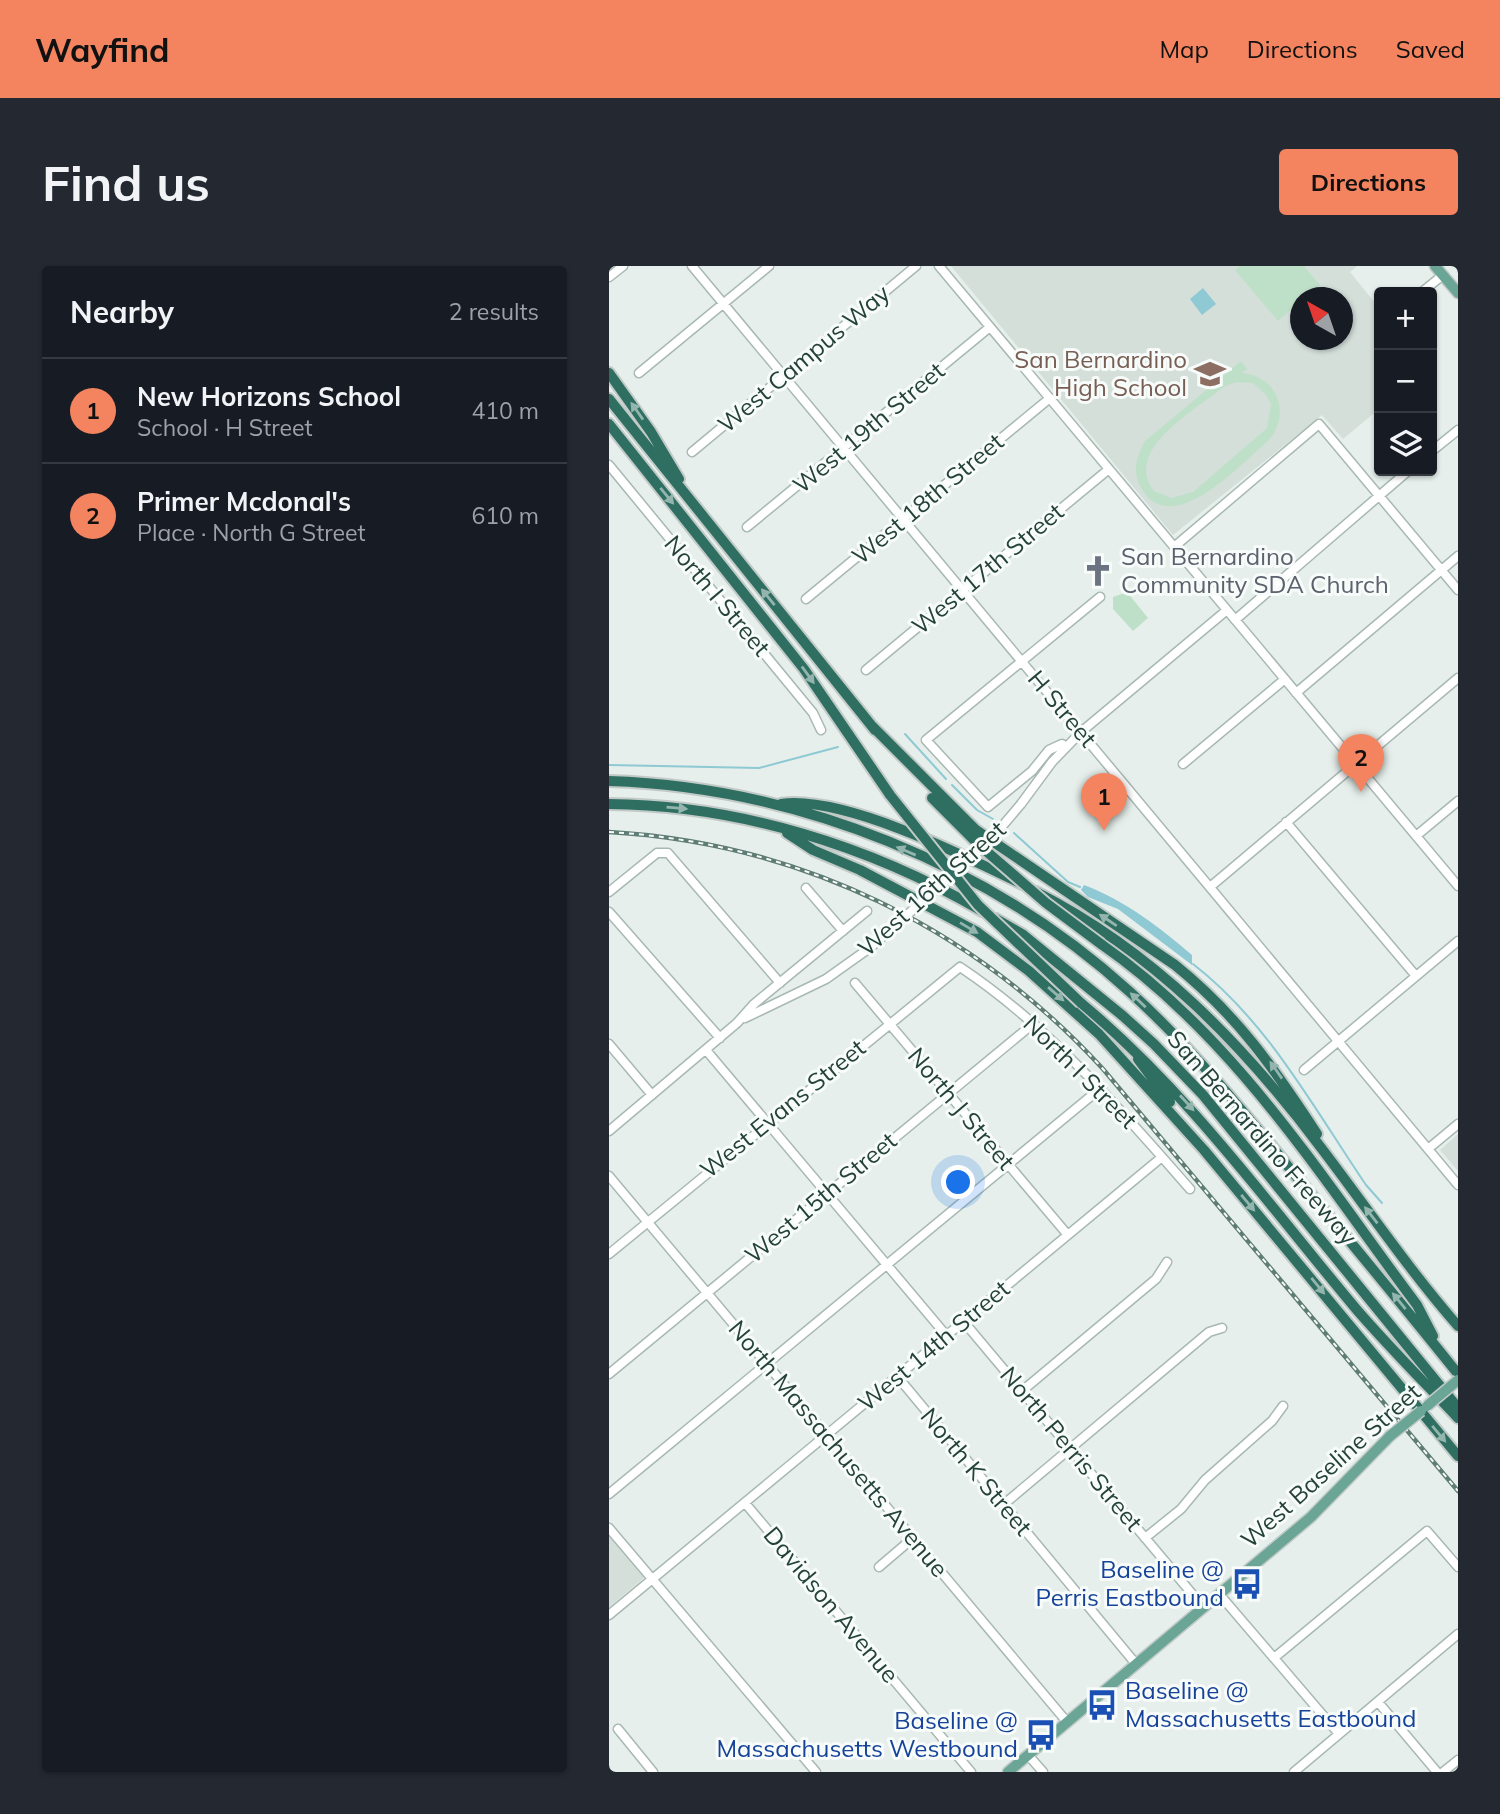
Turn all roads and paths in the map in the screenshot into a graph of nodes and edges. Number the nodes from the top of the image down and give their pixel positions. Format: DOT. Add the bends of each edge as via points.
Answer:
graph roads {
  1 [pos="623,266"];
  2 [pos="692,266"];
  3 [pos="769,266"];
  4 [pos="916,266"];
  5 [pos="939,266"];
  6 [pos="1436,266"];
  7 [pos="1443,275"];
  8 [pos="609,277"];
  9 [pos="1428,287"];
  10 [pos="1458,293"];
  11 [pos="723,304"];
  12 [pos="990,327"];
  13 [pos="609,373"];
  14 [pos="639,373"];
  15 [pos="784,377"];
  16 [pos="1050,398"];
  17 [pos="609,400"];
  18 [pos="609,424"];
  19 [pos="1458,430"];
  20 [pos="609,432"];
  21 [pos="1437,447"];
  22 [pos="844,448"];
  23 [pos="692,452"];
  24 [pos="638,459"];
  25 [pos="609,466"];
  26 [pos="1109,469"];
  27 [pos="1403,476"];
  28 [pos="1381,497"];
  29 [pos="698,511"];
  30 [pos="903,519"];
  31 [pos="747,527"];
  32 [pos="1174,547"];
  33 [pos="1458,556"];
  34 [pos="1442,570"];
  35 [pos="963,590"];
  36 [pos="1458,590"];
  37 [pos="1100,597"];
  38 [pos="806,599"];
  39 [pos="1227,610"];
  40 [pos="1235,620"];
  41 [pos="1021,661"];
  42 [pos="866,670"];
  43 [pos="1458,678"];
  44 [pos="1285,679"];
  45 [pos="1296,692"];
  46 [pos="872,726"];
  47 [pos="821,730"];
  48 [pos="1081,732"];
  49 [pos="1066,747"];
  50 [pos="1183,764"];
  51 [pos="1356,764"];
  52 [pos="609,781"];
  53 [pos="1458,801"];
  54 [pos="609,804"];
  55 [pos="778,804"];
  56 [pos="1286,822"];
  57 [pos="779,827"];
  58 [pos="1416,836"];
  59 [pos="1458,886"];
  60 [pos="1210,887"];
  61 [pos="806,888"];
  62 [pos="609,892"];
  63 [pos="867,911"];
  64 [pos="609,912"];
  65 [pos="843,931"];
  66 [pos="1458,941"];
  67 [pos="960,967"];
  68 [pos="1416,976"];
  69 [pos="780,983"];
  70 [pos="855,983"];
  71 [pos="737,1023"];
  72 [pos="888,1023"];
  73 [pos="1034,1023"];
  74 [pos="1122,1037"];
  75 [pos="720,1038"];
  76 [pos="1338,1041"];
  77 [pos="609,1044"];
  78 [pos="706,1050"];
  79 [pos="1304,1070"];
  80 [pos="1101,1087"];
  81 [pos="949,1094"];
  82 [pos="652,1095"];
  83 [pos="766,1123"];
  84 [pos="1458,1124"];
  85 [pos="609,1130"];
  86 [pos="1322,1149"];
  87 [pos="1428,1149"];
  88 [pos="1204,1150"];
  89 [pos="1162,1157"];
  90 [pos="1008,1164"];
  91 [pos="609,1176"];
  92 [pos="1458,1185"];
  93 [pos="1190,1189"];
  94 [pos="826,1194"];
  95 [pos="646,1222"];
  96 [pos="1067,1234"];
  97 [pos="609,1254"];
  98 [pos="1167,1262"];
  99 [pos="886,1265"];
  100 [pos="707,1293"];
  101 [pos="964,1322"];
  102 [pos="1458,1326"];
  103 [pos="1221,1328"];
  104 [pos="946,1335"];
  105 [pos="1442,1354"];
  106 [pos="767,1364"];
  107 [pos="609,1374"];
  108 [pos="1458,1374"];
  109 [pos="897,1376"];
  110 [pos="1458,1380"];
  111 [pos="1022,1391"];
  112 [pos="1283,1406"];
  113 [pos="1458,1408"];
  114 [pos="1421,1411"];
  115 [pos="1458,1418"];
  116 [pos="826,1434"];
  117 [pos="1070,1449"];
  118 [pos="1458,1456"];
  119 [pos="609,1494"];
  120 [pos="745,1503"];
  121 [pos="1003,1504"];
  122 [pos="609,1528"];
  123 [pos="912,1538"];
  124 [pos="1146,1538"];
  125 [pos="879,1567"];
  126 [pos="1458,1567"];
  127 [pos="653,1580"];
  128 [pos="1220,1595"];
  129 [pos="1204,1608"];
  130 [pos="609,1615"];
  131 [pos="1458,1634"];
  132 [pos="1274,1658"];
  133 [pos="1136,1664"];
  134 [pos="1378,1702"];
  135 [pos="1067,1722"];
  136 [pos="618,1730"];
  137 [pos="1339,1734"];
  138 [pos="1028,1755"];
  139 [pos="1458,1760"];
  140 [pos="653,1772"];
  141 [pos="816,1772"];
  142 [pos="971,1772"];
  143 [pos="1007,1772"];
  144 [pos="1043,1772"];
  145 [pos="1294,1772"];
  146 [pos="1437,1772"];
  147 [pos="1443,1772"];
  1 -- 8 [label="street"];
  2 -- 11 [label="street, H Street"];
  3 -- 11 [label="street"];
  4 -- 15 [label="street, West Campus Way"];
  5 -- 12 [label="street"];
  6 -- 7 [label="main road"];
  7 -- 9 [label="street"];
  7 -- 10 [label="main road"];
  11 -- 14 [label="street"];
  11 -- 15 [label="street, H Street"];
  12 -- 16 [label="street"];
  12 -- 22 [label="street, West 19th Street"];
  29 -- 13 [label="highway, one-way"];
  15 -- 22 [label="street, H Street"];
  15 -- 23 [label="street, West Campus Way"];
  16 -- 26 [label="street"];
  16 -- 30 [label="street, West 18th Street"];
  17 -- 29 [label="highway"];
  18 -- 24 [label="highway"];
  19 -- 21 [label="street"];
  20 -- 24 [label="highway"];
  22 -- 30 [label="street, H Street"];
  22 -- 31 [label="street, West 19th Street"];
  24 -- 74 [label="highway, one-way, bridge" via="804,669 890,795 978,905"];
  25 -- 47 [label="street, North I Street" via="814,713"];
  26 -- 32 [label="street"];
  26 -- 35 [label="street, West 17th Street"];
  27 -- 28 [label="street"];
  28 -- 32 [label="street" via="1319,424"];
  28 -- 34 [label="street"];
  28 -- 40 [label="street"];
  46 -- 29 [label="highway, one-way"];
  30 -- 35 [label="street, H Street"];
  30 -- 38 [label="street, West 18th Street"];
  32 -- 39 [label="street"];
  33 -- 34 [label="street"];
  34 -- 36 [label="street"];
  34 -- 45 [label="street"];
  35 -- 41 [label="street, H Street"];
  35 -- 42 [label="street, West 17th Street"];
  37 -- 41 [label="street"];
  39 -- 40 [label="street"];
  39 -- 48 [label="street, West 16th Street"];
  40 -- 44 [label="street"];
  41 -- 48 [label="street, H Street"];
  41 -- 49 [label="street" via="926,740 988,807 1032,771 1049,750 1062,744"];
  43 -- 51 [label="street"];
  44 -- 45 [label="street"];
  44 -- 50 [label="street"];
  45 -- 51 [label="street"];
  86 -- 46 [label="highway, one-way" via="1323,1142 1263,1053 1204,988 976,830"];
  46 -- 105 [label="highway, bridge" via="978,844 1046,903 1160,989 1240,1068 1417,1305"];
  48 -- 49 [label="street, West 16th Street"];
  48 -- 60 [label="street, H Street"];
  49 -- 71 [label="street, West 16th Street, bridge" via="988,843 871,947 825,979"];
  51 -- 56 [label="street"];
  51 -- 58 [label="street"];
  52 -- 55 [label="highway, San Bernardino Freeway"];
  53 -- 58 [label="street"];
  54 -- 57 [label="highway, San Bernardino Freeway, one-way" via="696,810"];
  55 -- 86 [label="highway" via="798,802 884,824 950,849 1077,913 1162,974 1210,1017"];
  105 -- 55 [label="highway, San Bernardino Freeway, one-way" via="1204,1067 1109,974 1046,927 951,872"];
  56 -- 60 [label="street"];
  56 -- 68 [label="street"];
  57 -- 88 [label="highway, one-way" via="813,850 970,928 1003,951 1109,1044"];
  57 -- 113 [label="highway, San Bernardino Freeway" via="859,853 952,893 1021,934 1123,1016 1203,1095"];
  58 -- 59 [label="street"];
  60 -- 76 [label="street, H Street"];
  61 -- 65 [label="street"];
  62 -- 69 [label="street" via="657,853 668,853"];
  63 -- 65 [label="street, West 16th Street"];
  64 -- 75 [label="street"];
  65 -- 69 [label="street, West 16th Street"];
  66 -- 68 [label="street"];
  67 -- 72 [label="street, West Evans Street"];
  67 -- 73 [label="street, North I Street"];
  68 -- 76 [label="street"];
  69 -- 71 [label="street, West 16th Street"];
  70 -- 72 [label="street, North J Street"];
  71 -- 75 [label="street, West 16th Street"];
  72 -- 81 [label="street, North J Street"];
  72 -- 83 [label="street, West Evans Street"];
  73 -- 80 [label="street, North I Street"];
  73 -- 81 [label="street, West 15th Street"];
  74 -- 88 [label="highway"];
  74 -- 115 [label="highway, one-way" via="1193,1110 1359,1312"];
  75 -- 78 [label="street, West 16th Street"];
  76 -- 79 [label="street"];
  76 -- 87 [label="street, H Street"];
  77 -- 82 [label="street"];
  78 -- 82 [label="street, West 16th Street"];
  78 -- 83 [label="street"];
  80 -- 89 [label="street, North I Street"];
  80 -- 90 [label="street"];
  81 -- 90 [label="street, North J Street"];
  81 -- 94 [label="street, West 15th Street"];
  82 -- 85 [label="street, West 16th Street"];
  83 -- 94 [label="street"];
  83 -- 95 [label="street, West Evans Street"];
  84 -- 87 [label="street"];
  102 -- 86 [label="highway, one-way"];
  87 -- 92 [label="street, H Street"];
  88 -- 114 [label="highway, one-way"];
  89 -- 93 [label="street, North I Street"];
  89 -- 96 [label="street, West 14th Street"];
  90 -- 96 [label="street, North J Street"];
  90 -- 99 [label="street"];
  91 -- 95 [label="street, North Massachusetts Avenue"];
  94 -- 99 [label="street"];
  94 -- 100 [label="street, West 15th Street"];
  95 -- 97 [label="street, West Evans Street"];
  95 -- 100 [label="street, North Massachusetts Avenue"];
  96 -- 101 [label="street, West 14th Street"];
  98 -- 111 [label="street" via="1156,1279"];
  99 -- 104 [label="street"];
  99 -- 106 [label="street"];
  100 -- 106 [label="street, North Massachusetts Avenue"];
  100 -- 107 [label="street, West 15th Street"];
  101 -- 104 [label="street, West 14th Street"];
  101 -- 111 [label="street, North Perris Street"];
  103 -- 117 [label="street" via="1209,1332"];
  104 -- 109 [label="street, West 14th Street"];
  105 -- 108 [label="highway, San Bernardino Freeway"];
  106 -- 116 [label="street, North Massachusetts Avenue"];
  106 -- 119 [label="street"];
  109 -- 116 [label="street, West 14th Street"];
  109 -- 121 [label="street, North K Street"];
  110 -- 114 [label="main road, West Baseline Street, bridge"];
  111 -- 117 [label="street, North Perris Street"];
  112 -- 124 [label="street"];
  114 -- 118 [label="highway, one-way"];
  114 -- 128 [label="main road, West Baseline Street, bridge" via="1390,1436 1311,1517"];
  116 -- 120 [label="street, West 14th Street"];
  116 -- 123 [label="street, North Massachusetts Avenue"];
  117 -- 121 [label="street"];
  117 -- 124 [label="street, North Perris Street"];
  120 -- 127 [label="street, West 14th Street"];
  120 -- 142 [label="street, Davidson Avenue"];
  121 -- 133 [label="street, North K Street"];
  122 -- 127 [label="street"];
  123 -- 125 [label="street"];
  123 -- 135 [label="street, North Massachusetts Avenue"];
  124 -- 129 [label="street, North Perris Street"];
  126 -- 132 [label="street" via="1427,1531"];
  127 -- 130 [label="street, West 14th Street"];
  127 -- 141 [label="street"];
  128 -- 129 [label="main road, West Baseline Street"];
  128 -- 132 [label="street"];
  129 -- 133 [label="main road, West Baseline Street"];
  131 -- 134 [label="street"];
  132 -- 137 [label="street"];
  133 -- 135 [label="main road, West Baseline Street"];
  134 -- 137 [label="street"];
  134 -- 146 [label="street"];
  135 -- 138 [label="main road, West Baseline Street"];
  136 -- 140 [label="street"];
  137 -- 145 [label="street"];
  138 -- 143 [label="main road, West Baseline Street"];
  138 -- 144 [label="street"];
  139 -- 147 [label="street"];
}
